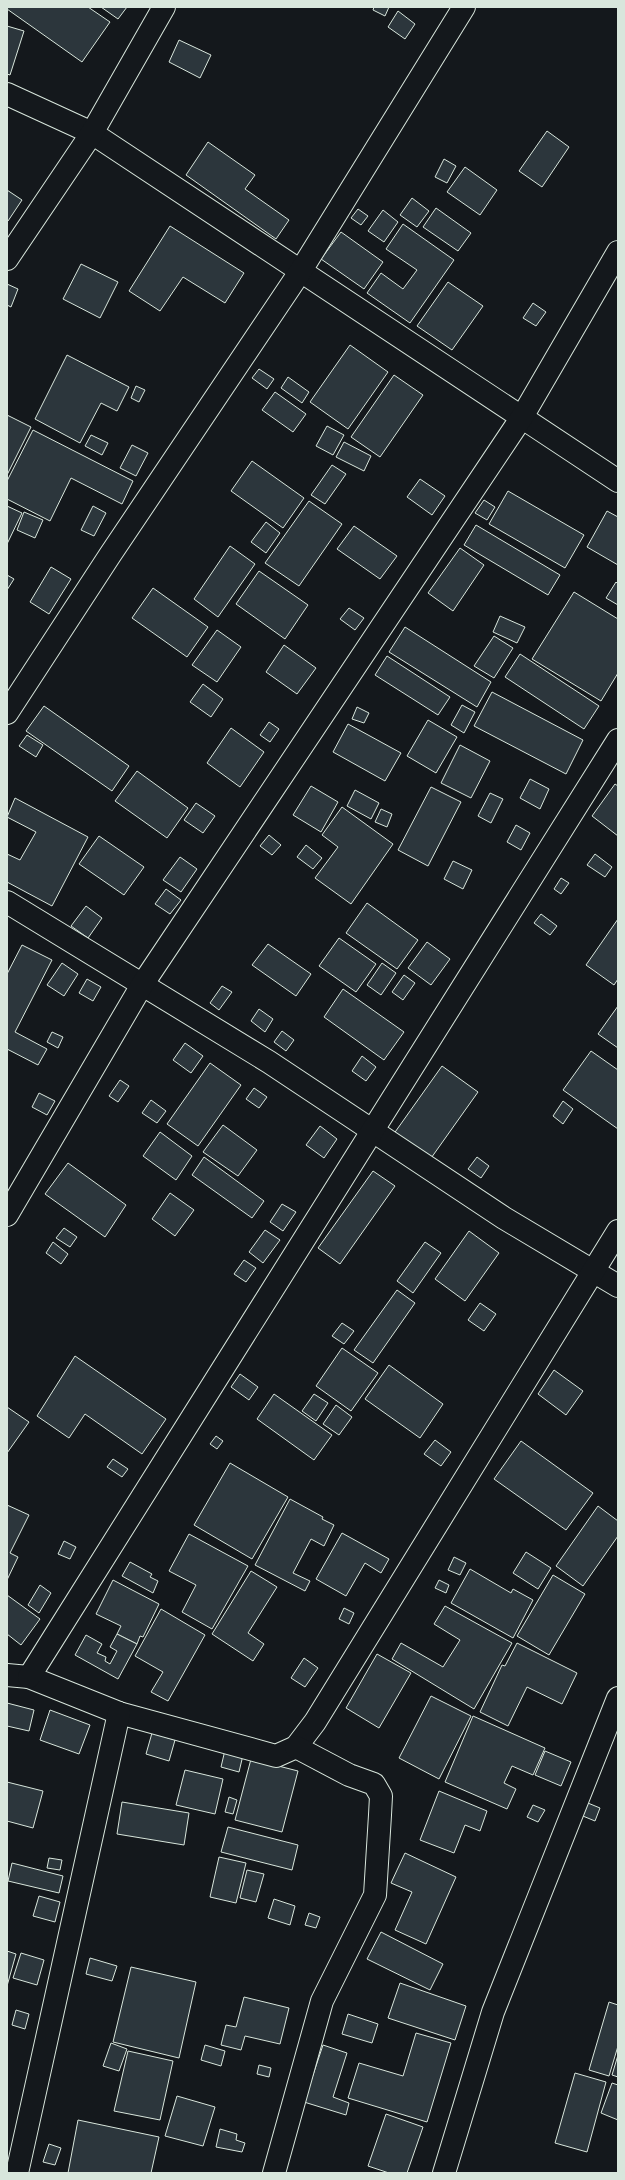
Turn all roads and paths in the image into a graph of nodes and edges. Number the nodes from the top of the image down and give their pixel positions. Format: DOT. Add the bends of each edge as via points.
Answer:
graph roads {
  1 [pos="164,7"];
  2 [pos="464,7"];
  3 [pos="7,94"];
  4 [pos="92,133"];
  5 [pos="618,252"];
  6 [pos="7,259"];
  7 [pos="300,272"];
  8 [pos="522,417"];
  9 [pos="618,481"];
  10 [pos="7,713"];
  11 [pos="618,740"];
  12 [pos="7,902"];
  13 [pos="142,985"];
  14 [pos="373,1130"];
  15 [pos="7,1215"];
  16 [pos="618,1231"];
  17 [pos="594,1270"];
  18 [pos="618,1286"];
  19 [pos="7,1674"];
  20 [pos="29,1677"];
  21 [pos="618,1698"];
  22 [pos="119,1713"];
  23 [pos="296,1747"];
  24 [pos="16,2173"];
  25 [pos="274,2173"];
  26 [pos="444,2173"];
  1 -- 4 [label="street"];
  2 -- 7 [label="street"];
  3 -- 4 [label="street"];
  4 -- 6 [label="street"];
  4 -- 7 [label="street"];
  5 -- 8 [label="street"];
  7 -- 8 [label="street"];
  7 -- 10 [label="street"];
  8 -- 9 [label="street"];
  8 -- 13 [label="street"];
  11 -- 14 [label="street"];
  12 -- 13 [label="street"];
  13 -- 14 [label="street" via="269,1062"];
  13 -- 15 [label="street"];
  14 -- 17 [label="street" via="504,1218"];
  14 -- 20 [label="street"];
  16 -- 17 [label="street"];
  17 -- 18 [label="street"];
  17 -- 23 [label="street" via="316,1722"];
  19 -- 20 [label="street"];
  20 -- 22 [label="street"];
  21 -- 26 [label="street" via="493,2012"];
  22 -- 23 [label="street" via="276,1756"];
  22 -- 24 [label="street"];
  23 -- 25 [label="street" via="349,1775 374,1784 380,1796 380,1823 375,1895 322,2001"];
}
